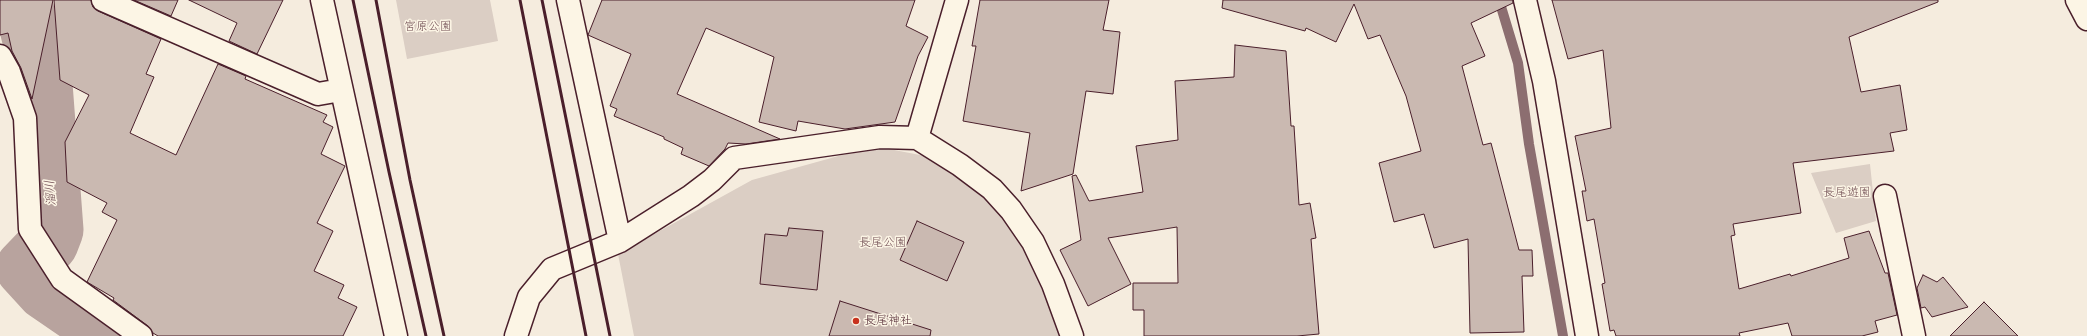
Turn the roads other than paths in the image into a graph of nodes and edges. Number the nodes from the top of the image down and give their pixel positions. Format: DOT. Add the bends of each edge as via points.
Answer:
graph roads {
  1 [pos="103,0"];
  2 [pos="322,0"];
  3 [pos="568,0"];
  4 [pos="957,0"];
  5 [pos="1525,0"];
  6 [pos="2077,0"];
  7 [pos="2087,19"];
  8 [pos="0,56"];
  9 [pos="341,90"];
  10 [pos="917,138"];
  11 [pos="1885,196"];
  12 [pos="620,241"];
  13 [pos="141,336"];
  14 [pos="396,336"];
  15 [pos="516,336"];
  16 [pos="1072,336"];
  17 [pos="1587,336"];
  18 [pos="1914,336"];
  1 -- 9 [label="street" via="318,94"];
  2 -- 9 [label="street"];
  3 -- 12 [label="street"];
  4 -- 10 [label="street"];
  5 -- 17 [label="street" via="1544,81"];
  6 -- 7 [label="street"];
  8 -- 13 [label="street" via="9,72 26,118 30,229 62,278"];
  9 -- 14 [label="street"];
  10 -- 12 [label="street" via="880,137 734,158 691,196"];
  10 -- 16 [label="street" via="985,184 1011,210 1033,242 1053,284"];
  11 -- 18 [label="street"];
  12 -- 15 [label="street" via="552,269 529,297"];
}
